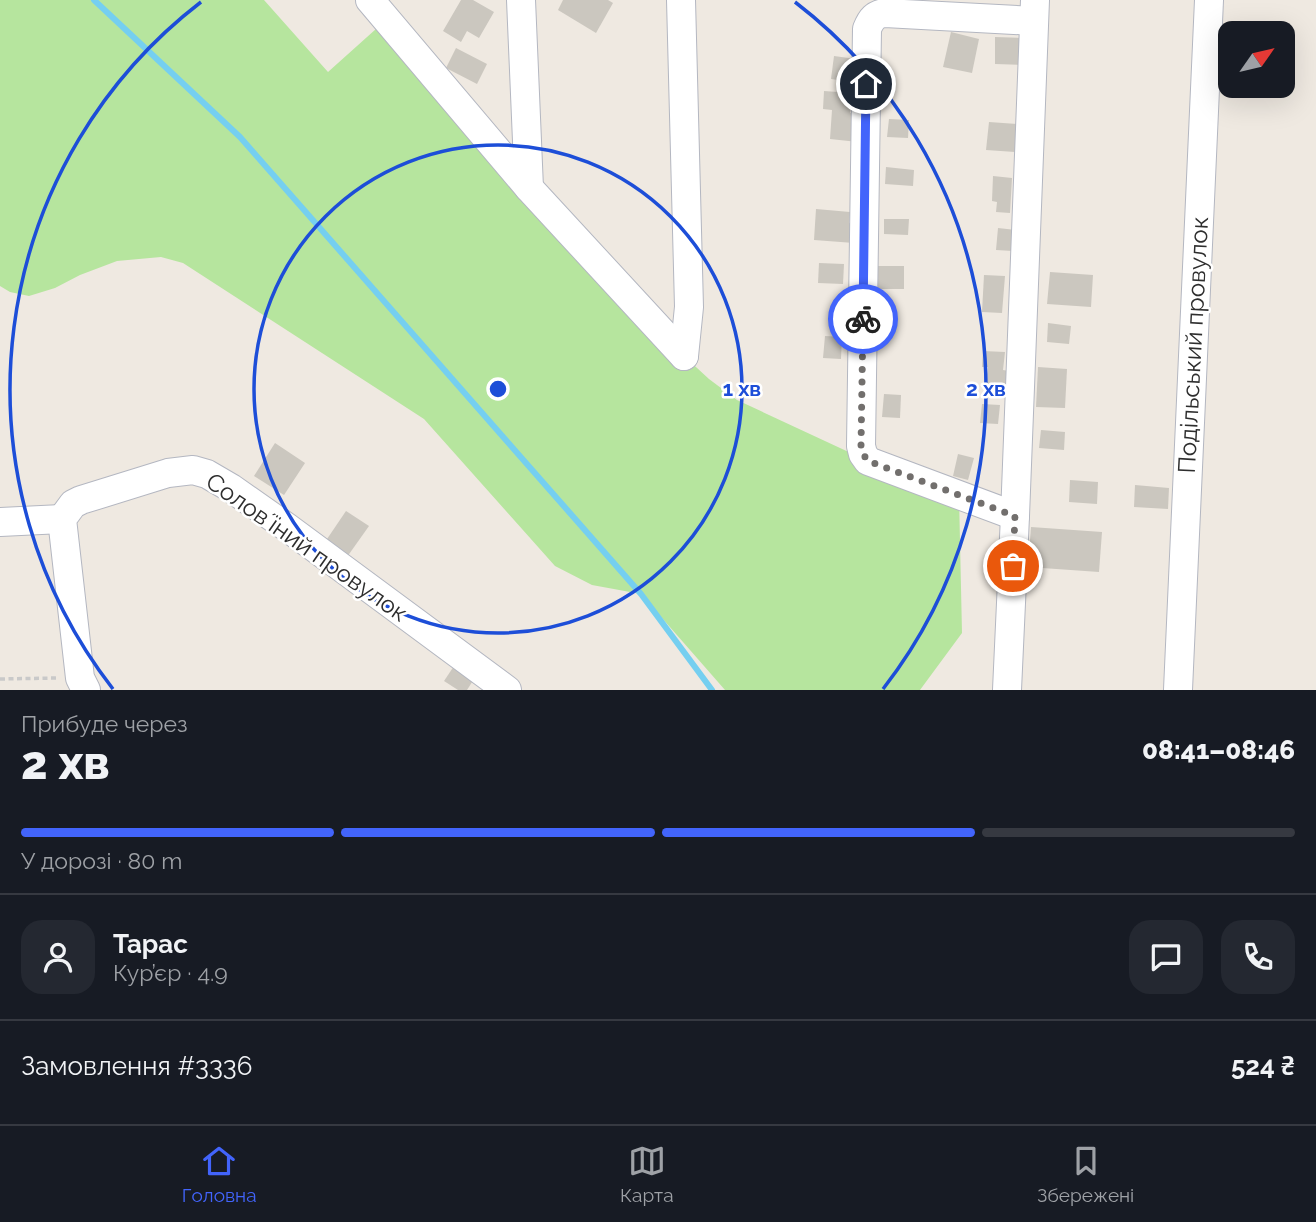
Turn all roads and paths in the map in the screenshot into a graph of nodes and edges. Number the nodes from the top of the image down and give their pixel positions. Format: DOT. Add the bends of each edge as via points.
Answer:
graph roads {
  1 [pos="370,0"];
  2 [pos="521,0"];
  3 [pos="681,0"];
  4 [pos="1209,0"];
  5 [pos="1034,11"];
  6 [pos="529,188"];
  7 [pos="1015,516"];
  8 [pos="62,519"];
  9 [pos="0,522"];
  10 [pos="0,679"];
  11 [pos="83,684"];
  12 [pos="507,690"];
  13 [pos="1007,690"];
  14 [pos="1178,690"];
  1 -- 6 [label="street"];
  2 -- 6 [label="street"];
  3 -- 6 [label="street" via="689,307 684,356"];
  4 -- 14 [label="street, Подільський провулок"];
  5 -- 7 [label="street"];
  5 -- 7 [label="street" via="885,13 876,14 867,29 863,454 868,461"];
  7 -- 13 [label="street"];
  8 -- 9 [label="street"];
  8 -- 11 [label="street"];
  8 -- 12 [label="street, Соловʼїний провулок" via="81,500 168,473 193,470 207,474 288,528"];
  10 -- 11 [label="path"];
}
